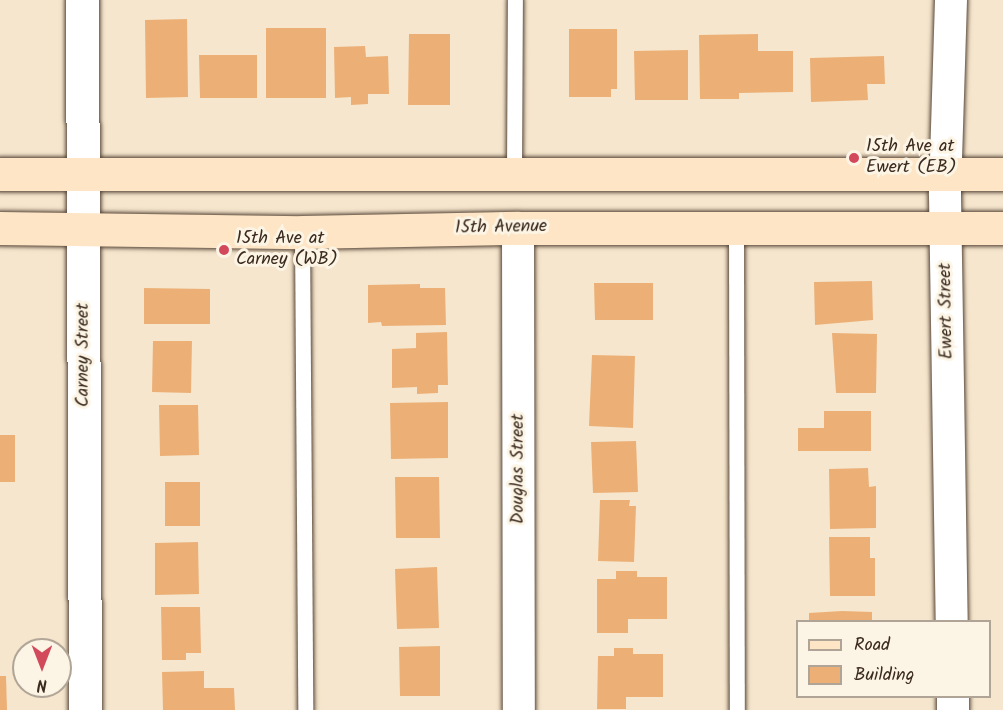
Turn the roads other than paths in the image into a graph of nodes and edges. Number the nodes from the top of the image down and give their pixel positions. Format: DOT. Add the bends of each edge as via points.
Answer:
graph roads {
  1 [pos="82,0"];
  2 [pos="515,0"];
  3 [pos="951,0"];
  4 [pos="0,174"];
  5 [pos="83,174"];
  6 [pos="514,174"];
  7 [pos="945,174"];
  8 [pos="1003,174"];
  9 [pos="0,228"];
  10 [pos="83,228"];
  11 [pos="518,228"];
  12 [pos="736,228"];
  13 [pos="946,228"];
  14 [pos="1003,228"];
  15 [pos="302,232"];
  16 [pos="952,620"];
  17 [pos="85,710"];
  18 [pos="305,710"];
  19 [pos="519,710"];
  20 [pos="737,710"];
  1 -- 5 [label="street, Carney Street"];
  2 -- 6 [label="lane"];
  3 -- 7 [label="street, Ewert Street"];
  4 -- 5 [label="main road"];
  5 -- 6 [label="main road"];
  5 -- 10 [label="street, Carney Street"];
  6 -- 7 [label="main road"];
  7 -- 8 [label="main road"];
  7 -- 13 [label="street, Ewert Street"];
  9 -- 10 [label="main road, 15th Avenue"];
  10 -- 15 [label="main road, 15th Avenue"];
  10 -- 17 [label="street, Carney Street"];
  11 -- 12 [label="main road, 15th Avenue"];
  11 -- 15 [label="main road, 15th Avenue"];
  11 -- 19 [label="street, Douglas Street"];
  12 -- 13 [label="main road, 15th Avenue"];
  12 -- 20 [label="lane"];
  13 -- 14 [label="main road, 15th Avenue"];
  13 -- 16 [label="street, Ewert Street"];
  15 -- 18 [label="lane"];
}
